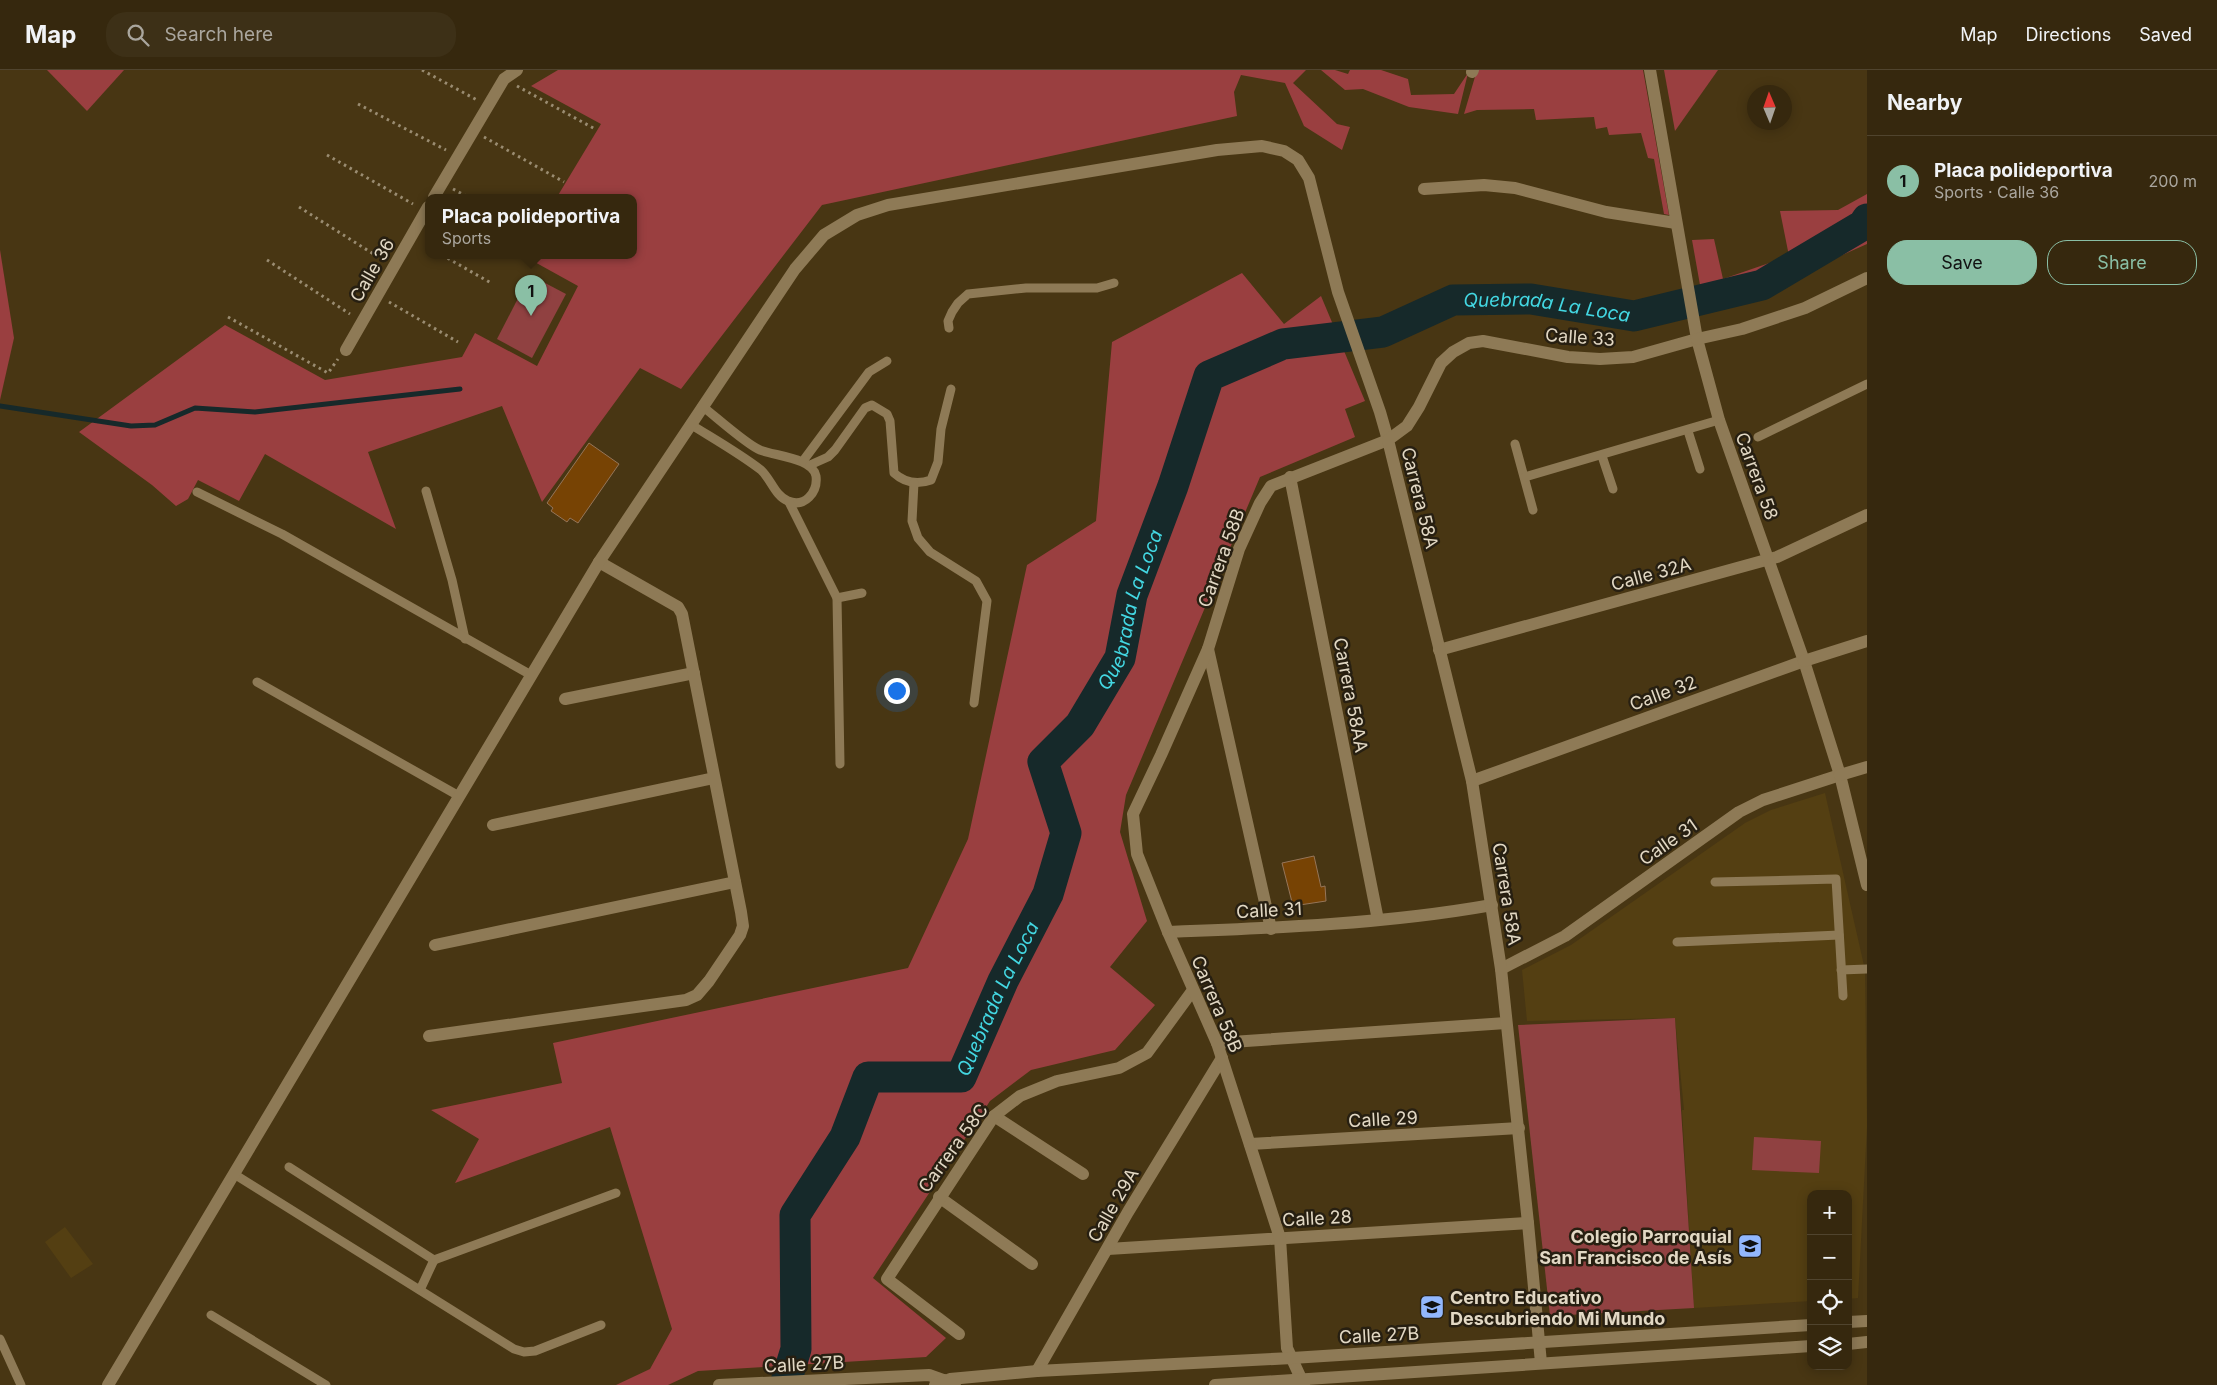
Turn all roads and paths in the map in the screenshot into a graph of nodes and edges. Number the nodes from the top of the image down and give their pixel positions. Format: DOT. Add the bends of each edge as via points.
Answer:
graph roads {
  1 [pos="422,70"];
  2 [pos="517,70"];
  3 [pos="1650,70"];
  4 [pos="504,79"];
  5 [pos="358,104"];
  6 [pos="488,106"];
  7 [pos="595,129"];
  8 [pos="473,130"];
  9 [pos="327,154"];
  10 [pos="458,156"];
  11 [pos="564,182"];
  12 [pos="1424,189"];
  13 [pos="436,194"];
  14 [pos="299,208"];
  15 [pos="425,208"];
  16 [pos="425,213"];
  17 [pos="1676,223"];
  18 [pos="449,259"];
  19 [pos="267,260"];
  20 [pos="394,267"];
  21 [pos="1867,278"];
  22 [pos="491,283"];
  23 [pos="1114,283"];
  24 [pos="377,295"];
  25 [pos="228,317"];
  26 [pos="362,322"];
  27 [pos="948,328"];
  28 [pos="1697,339"];
  29 [pos="458,342"];
  30 [pos="346,350"];
  31 [pos="888,361"];
  32 [pos="1867,384"];
  33 [pos="951,390"];
  34 [pos="702,406"];
  35 [pos="1719,420"];
  36 [pos="690,424"];
  37 [pos="1688,431"];
  38 [pos="1758,436"];
  39 [pos="1388,440"];
  40 [pos="1515,444"];
  41 [pos="1602,456"];
  42 [pos="806,463"];
  43 [pos="1700,469"];
  44 [pos="1525,477"];
  45 [pos="1290,478"];
  46 [pos="914,483"];
  47 [pos="1614,488"];
  48 [pos="426,491"];
  49 [pos="197,492"];
  50 [pos="789,502"];
  51 [pos="1533,510"];
  52 [pos="1867,515"];
  53 [pos="1768,559"];
  54 [pos="599,562"];
  55 [pos="862,593"];
  56 [pos="837,598"];
  57 [pos="465,639"];
  58 [pos="1867,641"];
  59 [pos="1208,650"];
  60 [pos="1439,650"];
  61 [pos="1804,661"];
  62 [pos="694,673"];
  63 [pos="531,675"];
  64 [pos="257,682"];
  65 [pos="565,699"];
  66 [pos="974,703"];
  67 [pos="840,764"];
  68 [pos="1867,767"];
  69 [pos="1840,775"];
  70 [pos="714,778"];
  71 [pos="1472,781"];
  72 [pos="459,796"];
  73 [pos="493,825"];
  74 [pos="735,882"];
  75 [pos="1715,882"];
  76 [pos="1867,885"];
  77 [pos="1492,905"];
  78 [pos="1378,920"];
  79 [pos="1271,929"];
  80 [pos="1168,932"];
  81 [pos="1839,935"];
  82 [pos="1676,942"];
  83 [pos="435,944"];
  84 [pos="1501,969"];
  85 [pos="1867,969"];
  86 [pos="1841,970"];
  87 [pos="1193,990"];
  88 [pos="1843,996"];
  89 [pos="1506,1022"];
  90 [pos="429,1036"];
  91 [pos="1217,1043"];
  92 [pos="1222,1058"];
  93 [pos="994,1116"];
  94 [pos="1519,1128"];
  95 [pos="1250,1144"];
  96 [pos="289,1167"];
  97 [pos="234,1174"];
  98 [pos="1082,1174"];
  99 [pos="616,1193"];
  100 [pos="939,1197"];
  101 [pos="1528,1223"];
  102 [pos="1280,1238"];
  103 [pos="1108,1248"];
  104 [pos="434,1260"];
  105 [pos="1032,1264"];
  106 [pos="420,1290"];
  107 [pos="212,1315"];
  108 [pos="1867,1321"];
  109 [pos="1852,1322"];
  110 [pos="601,1325"];
  111 [pos="1807,1325"];
  112 [pos="959,1334"];
  113 [pos="0,1339"];
  114 [pos="1867,1342"];
  115 [pos="1540,1343"];
  116 [pos="1852,1344"];
  117 [pos="1807,1346"];
  118 [pos="1292,1358"];
  119 [pos="1541,1363"];
  120 [pos="1037,1371"];
  121 [pos="890,1378"];
  122 [pos="942,1381"];
  123 [pos="1302,1382"];
  124 [pos="21,1385"];
  125 [pos="108,1385"];
  126 [pos="326,1385"];
  127 [pos="719,1385"];
  128 [pos="902,1385"];
  129 [pos="963,1385"];
  130 [pos="1215,1385"];
  1 -- 6 [label="path"];
  2 -- 4 [label="street"];
  3 -- 17 [label="street, Carrera 58"];
  4 -- 6 [label="street"];
  4 -- 7 [label="path"];
  5 -- 10 [label="path"];
  6 -- 8 [label="street"];
  8 -- 10 [label="street"];
  8 -- 11 [label="path"];
  9 -- 15 [label="path"];
  10 -- 13 [label="street"];
  12 -- 17 [label="street" via="1484,185 1515,188 1606,212"];
  14 -- 20 [label="path"];
  16 -- 20 [label="street, Calle 36"];
  17 -- 28 [label="street, Carrera 58"];
  18 -- 22 [label="path"];
  19 -- 26 [label="path"];
  20 -- 24 [label="street, Calle 36"];
  21 -- 28 [label="street, Calle 33" via="1805,308 1742,329"];
  23 -- 27 [label="lane" via="1097,288 1026,288 968,294 952,312"];
  24 -- 26 [label="street, Calle 36"];
  24 -- 29 [label="path"];
  25 -- 30 [label="path" via="328,373"];
  26 -- 30 [label="street, Calle 36"];
  28 -- 35 [label="street, Carrera 58"];
  28 -- 39 [label="street, Calle 33" via="1633,357 1600,359 1568,357 1483,341 1469,343 1441,363 1407,426"];
  31 -- 42 [label="lane" via="869,372"];
  32 -- 38 [label="lane"];
  33 -- 46 [label="lane" via="935,472 931,480"];
  34 -- 36 [label="street, Carrera 58A"];
  34 -- 39 [label="street, Carrera 58A" via="795,269 824,235 858,215 888,205 1216,150 1262,146 1284,151 1298,160 1309,178 1338,292"];
  34 -- 42 [label="lane" via="758,449"];
  35 -- 37 [label="lane"];
  35 -- 53 [label="street, Carrera 58"];
  36 -- 50 [label="lane" via="762,471 780,496"];
  36 -- 54 [label="street, Carrera 58A"];
  37 -- 41 [label="lane"];
  37 -- 43 [label="lane"];
  39 -- 45 [label="street, Carrera 58B"];
  39 -- 60 [label="street, Carrera 58A"];
  40 -- 44 [label="lane"];
  41 -- 44 [label="lane"];
  41 -- 47 [label="lane"];
  42 -- 46 [label="lane" via="828,457 865,408 872,405 887,414 890,421 894,473"];
  42 -- 50 [label="lane" via="816,474 813,493 807,499"];
  44 -- 51 [label="lane"];
  45 -- 59 [label="street, Carrera 58B" via="1271,486 1260,503 1239,549"];
  45 -- 78 [label="street, Carrera 58AA"];
  46 -- 66 [label="lane" via="912,521 918,538 930,552 976,581 987,601"];
  48 -- 57 [label="lane"];
  49 -- 57 [label="lane" via="282,534"];
  50 -- 56 [label="lane"];
  52 -- 53 [label="street, Calle 32A"];
  53 -- 60 [label="street, Calle 32A"];
  53 -- 61 [label="street, Carrera 58"];
  54 -- 62 [label="street" via="678,607"];
  54 -- 63 [label="street, Carrera 58A"];
  55 -- 56 [label="lane"];
  56 -- 67 [label="lane"];
  57 -- 63 [label="lane"];
  58 -- 61 [label="street, Calle 32"];
  59 -- 79 [label="street, Carrera 58B"];
  59 -- 80 [label="street, Carrera 58B" via="1133,814 1137,854"];
  60 -- 71 [label="street, Carrera 58A"];
  61 -- 69 [label="street, Carrera 58"];
  61 -- 71 [label="street, Calle 32"];
  62 -- 65 [label="street"];
  62 -- 70 [label="street"];
  63 -- 72 [label="street, Carrera 58A"];
  64 -- 72 [label="lane"];
  68 -- 69 [label="street, Calle 31"];
  69 -- 76 [label="street, Carrera 58"];
  69 -- 84 [label="street, Calle 31" via="1763,800 1739,812 1565,936"];
  70 -- 73 [label="street"];
  70 -- 74 [label="street"];
  71 -- 77 [label="street, Carrera 58A"];
  72 -- 97 [label="street, Carrera 58A"];
  74 -- 83 [label="street"];
  74 -- 90 [label="street" via="742,926 740,935 697,995 686,1000"];
  75 -- 81 [label="lane" via="1836,879"];
  77 -- 78 [label="street, Calle 31"];
  77 -- 84 [label="street, Carrera 58A"];
  78 -- 79 [label="street, Calle 31"];
  79 -- 80 [label="street, Calle 31"];
  80 -- 87 [label="street, Carrera 58B"];
  81 -- 82 [label="lane"];
  81 -- 86 [label="lane"];
  84 -- 89 [label="street, Carrera 58A"];
  85 -- 86 [label="lane"];
  86 -- 88 [label="lane"];
  87 -- 91 [label="street, Carrera 58B"];
  87 -- 93 [label="street, Carrera 58C" via="1147,1053 1119,1068 1057,1081 1020,1096"];
  89 -- 91 [label="street"];
  89 -- 94 [label="street, Carrera 58A"];
  91 -- 92 [label="street, Carrera 58B"];
  92 -- 95 [label="street, Carrera 58B"];
  92 -- 103 [label="street, Calle 29A"];
  93 -- 98 [label="street"];
  93 -- 100 [label="street, Carrera 58C"];
  94 -- 95 [label="street, Calle 29"];
  94 -- 101 [label="street, Carrera 58A"];
  95 -- 102 [label="street, Carrera 58B"];
  96 -- 104 [label="lane"];
  97 -- 106 [label="lane"];
  97 -- 125 [label="street, Carrera 58A"];
  99 -- 104 [label="lane"];
  100 -- 105 [label="street"];
  100 -- 112 [label="street, Carrera 58C" via="887,1279"];
  101 -- 102 [label="street, Calle 28"];
  101 -- 115 [label="street, Carrera 58A"];
  102 -- 103 [label="street, Calle 28"];
  102 -- 118 [label="street, Carrera 58B" via="1287,1348"];
  103 -- 120 [label="street, Calle 29A"];
  104 -- 106 [label="lane"];
  106 -- 110 [label="lane" via="514,1349 524,1352 535,1351"];
  107 -- 126 [label="lane"];
  108 -- 109 [label="street"];
  111 -- 115 [label="street, Calle 27B"];
  113 -- 124 [label="lane"];
  114 -- 116 [label="street"];
  115 -- 118 [label="street, Calle 27B"];
  115 -- 119 [label="street, Carrera 58A"];
  117 -- 119 [label="street"];
  118 -- 120 [label="street, Calle 27B"];
  118 -- 123 [label="street, Carrera 58B"];
  119 -- 123 [label="street"];
  120 -- 122 [label="street, Calle 27B"];
  121 -- 122 [label="street, Calle 27B" via="929,1375"];
  121 -- 127 [label="street, Calle 27B"];
  121 -- 128 [label="street"];
  122 -- 129 [label="street"];
  123 -- 130 [label="street"];
}
